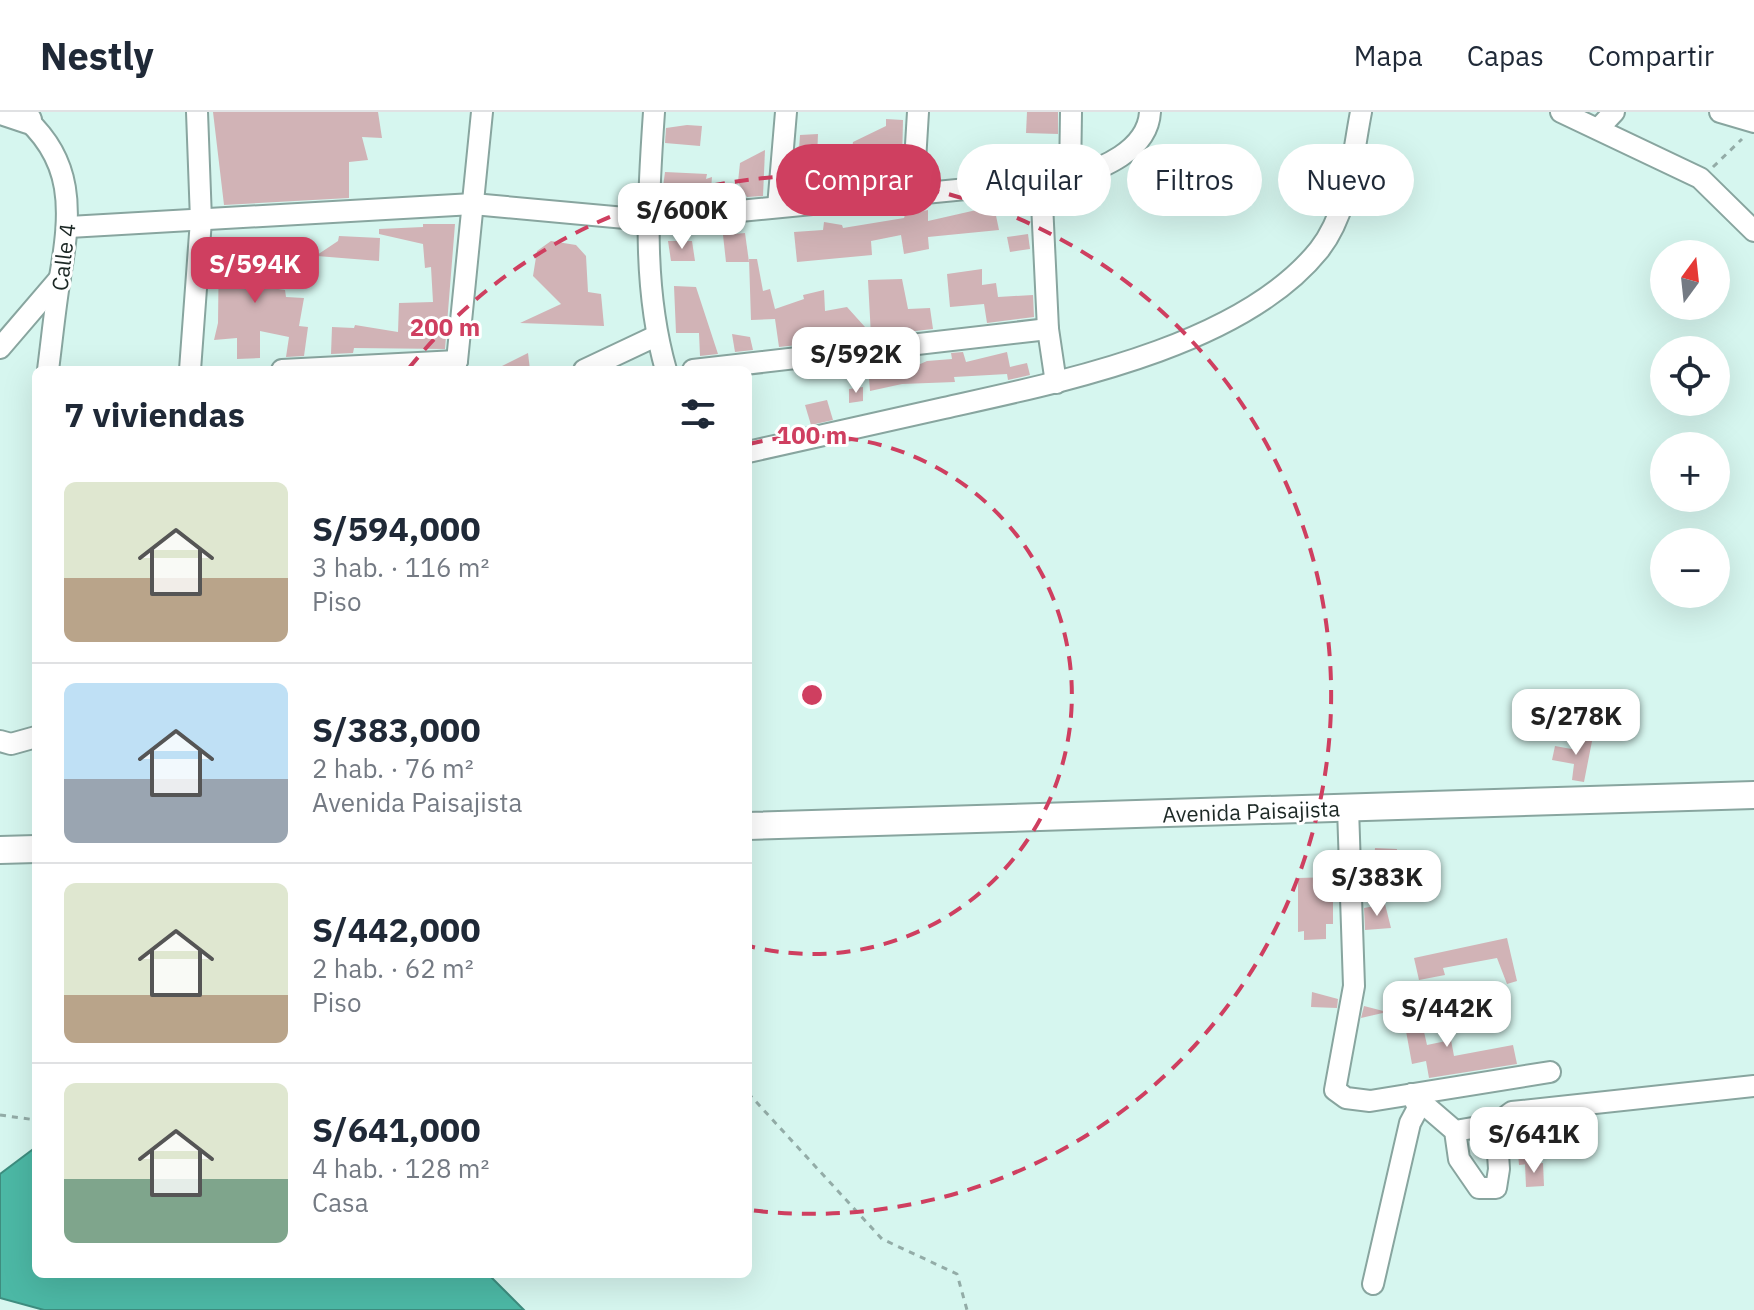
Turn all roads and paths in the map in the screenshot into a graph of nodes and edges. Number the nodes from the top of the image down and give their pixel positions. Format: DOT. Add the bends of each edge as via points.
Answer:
graph roads {
  1 [pos="197,112"];
  2 [pos="482,112"];
  3 [pos="654,112"];
  4 [pos="786,112"];
  5 [pos="918,112"];
  6 [pos="1071,112"];
  7 [pos="1150,112"];
  8 [pos="1361,112"];
  9 [pos="1561,112"];
  10 [pos="1614,112"];
  11 [pos="1720,112"];
  12 [pos="17,115"];
  13 [pos="1599,128"];
  14 [pos="1749,130"];
  15 [pos="783,144"];
  16 [pos="916,144"];
  17 [pos="1071,144"];
  18 [pos="1111,163"];
  19 [pos="1700,178"];
  20 [pos="473,204"];
  21 [pos="776,207"];
  22 [pos="1043,216"];
  23 [pos="201,220"];
  24 [pos="647,220"];
  25 [pos="69,227"];
  26 [pos="1754,231"];
  27 [pos="60,278"];
  28 [pos="1048,329"];
  29 [pos="656,336"];
  30 [pos="0,348"];
  31 [pos="49,366"];
  32 [pos="190,366"];
  33 [pos="455,366"];
  34 [pos="592,366"];
  35 [pos="665,366"];
  36 [pos="728,366"];
  37 [pos="1056,383"];
  38 [pos="752,451"];
  39 [pos="32,736"];
  40 [pos="0,741"];
  41 [pos="1754,795"];
  42 [pos="1348,808"];
  43 [pos="752,826"];
  44 [pos="32,849"];
  45 [pos="0,850"];
  46 [pos="1550,1072"];
  47 [pos="1754,1086"];
  48 [pos="1412,1094"];
  49 [pos="752,1097"];
  50 [pos="0,1115"];
  51 [pos="32,1119"];
  52 [pos="1496,1124"];
  53 [pos="1455,1131"];
  54 [pos="1373,1284"];
  55 [pos="967,1310"];
  1 -- 23 [label="street"];
  2 -- 20 [label="street"];
  3 -- 24 [label="street"];
  4 -- 15 [label="street"];
  5 -- 16 [label="street"];
  6 -- 17 [label="street"];
  7 -- 18 [label="street" via="1131,147"];
  8 -- 37 [label="street" via="1335,225 1283,287 1196,337"];
  9 -- 13 [label="street"];
  10 -- 13 [label="street"];
  11 -- 14 [label="street"];
  12 -- 25 [label="street, Calle 4" via="54,153 67,189"];
  13 -- 19 [label="street"];
  14 -- 19 [label="path"];
  19 -- 26 [label="street"];
  20 -- 23 [label="street"];
  20 -- 24 [label="street"];
  20 -- 33 [label="street"];
  21 -- 24 [label="street"];
  22 -- 28 [label="street"];
  23 -- 25 [label="street"];
  23 -- 32 [label="street"];
  24 -- 29 [label="street"];
  25 -- 27 [label="street, Calle 4"];
  27 -- 30 [label="street"];
  27 -- 31 [label="street, Calle 4"];
  28 -- 36 [label="street"];
  28 -- 37 [label="street"];
  29 -- 34 [label="street"];
  29 -- 35 [label="street"];
  37 -- 38 [label="street"];
  39 -- 40 [label="street" via="11,744"];
  41 -- 42 [label="main road, Avenida Paisajista"];
  42 -- 43 [label="main road, Avenida Paisajista"];
  42 -- 48 [label="street" via="1354,986 1335,1090 1346,1098 1370,1101"];
  44 -- 45 [label="main road"];
  46 -- 48 [label="street"];
  47 -- 52 [label="street" via="1512,1112"];
  48 -- 53 [label="street"];
  48 -- 54 [label="street" via="1418,1108 1410,1123"];
  49 -- 55 [label="path" via="882,1239 957,1274"];
  50 -- 51 [label="path"];
  52 -- 53 [label="street"];
  52 -- 53 [label="street" via="1496,1188 1479,1188 1459,1159"];
}
